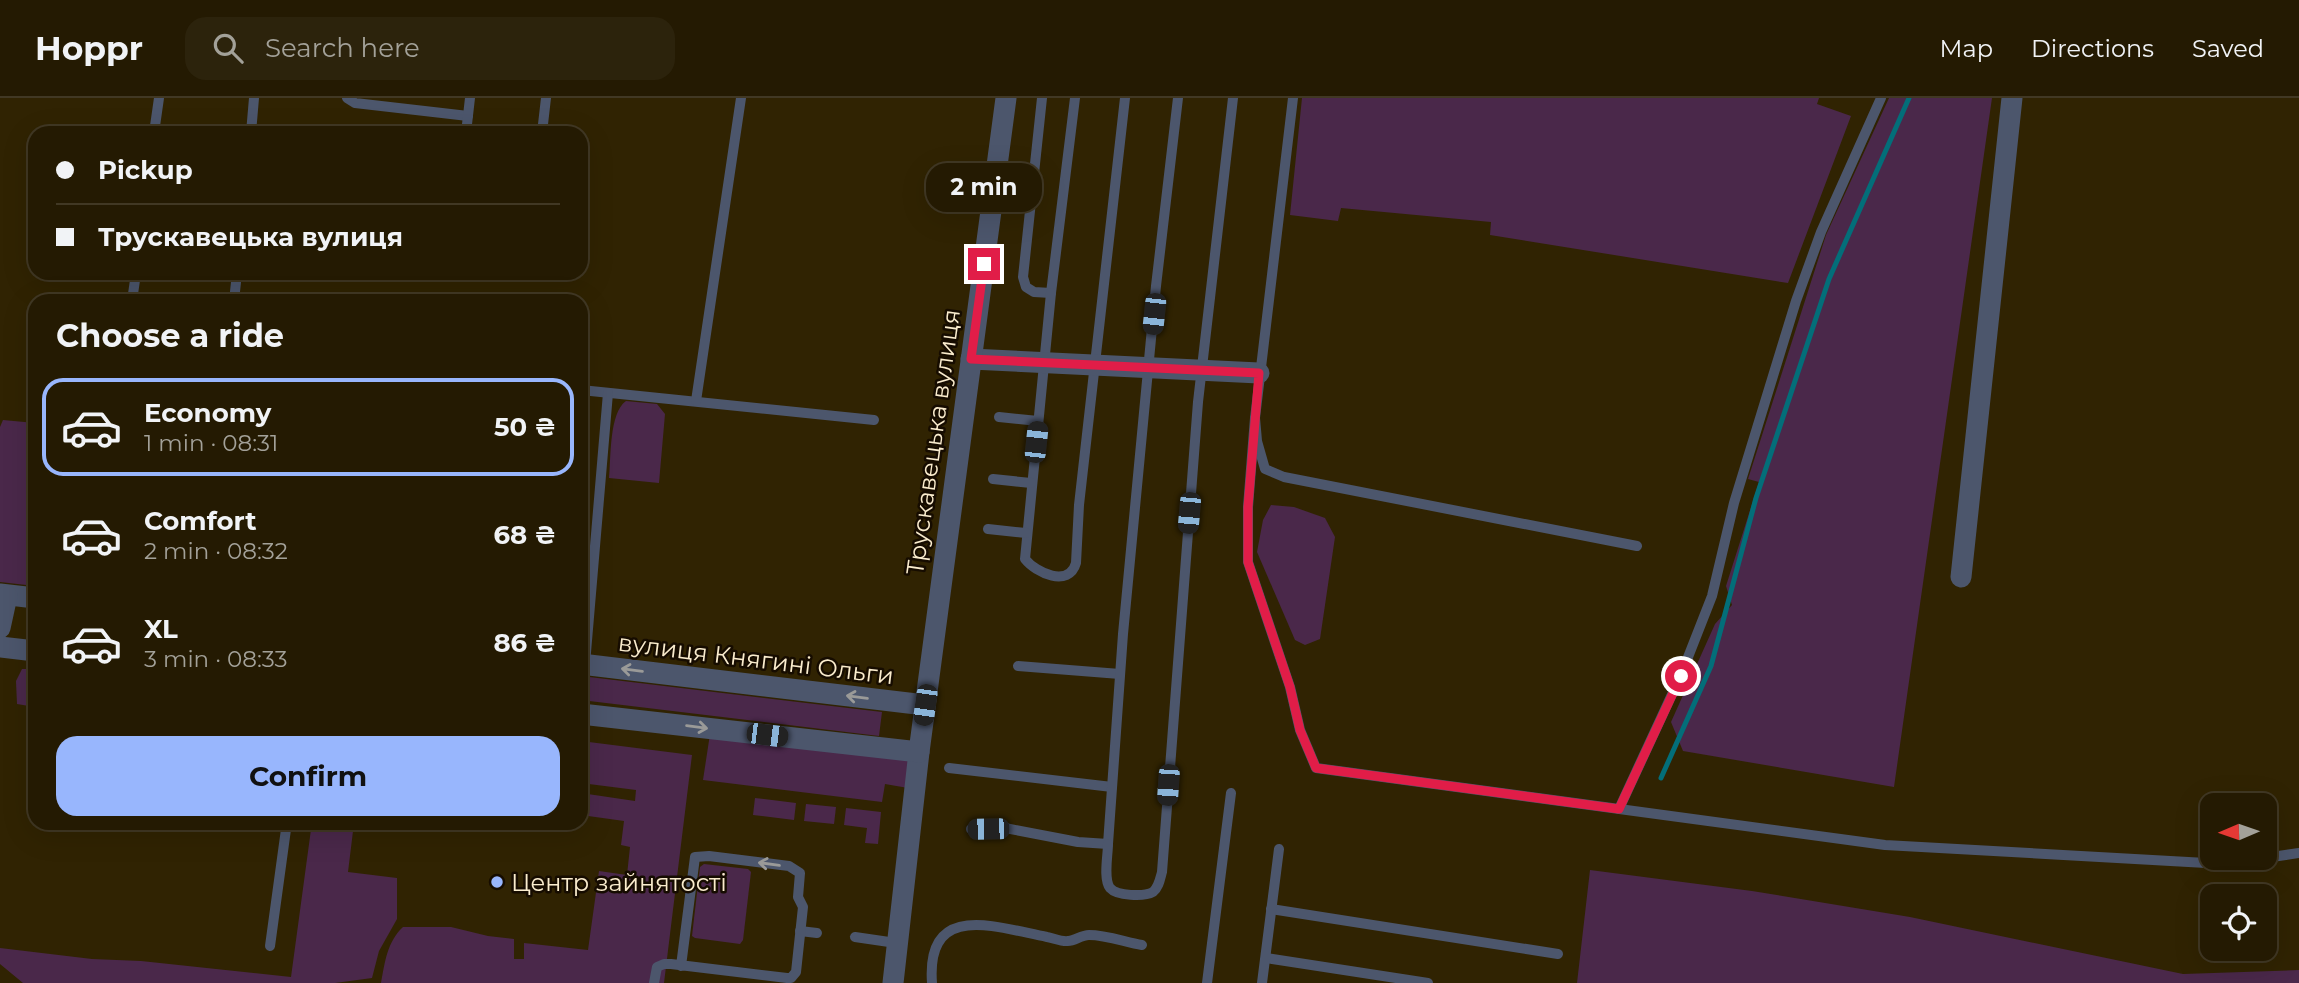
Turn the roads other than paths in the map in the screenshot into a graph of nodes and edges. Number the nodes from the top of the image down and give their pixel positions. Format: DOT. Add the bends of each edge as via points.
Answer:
graph roads {
  1 [pos="159,98"];
  2 [pos="254,98"];
  3 [pos="347,98"];
  4 [pos="470,98"];
  5 [pos="546,98"];
  6 [pos="741,98"];
  7 [pos="1006,98"];
  8 [pos="1042,98"];
  9 [pos="1075,98"];
  10 [pos="1125,98"];
  11 [pos="1178,98"];
  12 [pos="1233,98"];
  13 [pos="1293,98"];
  14 [pos="1881,98"];
  15 [pos="2012,98"];
  16 [pos="468,116"];
  17 [pos="155,126"];
  18 [pos="252,126"];
  19 [pos="467,126"];
  20 [pos="542,126"];
  21 [pos="1051,293"];
  22 [pos="971,359"];
  23 [pos="1044,362"];
  24 [pos="1094,365"];
  25 [pos="1148,368"];
  26 [pos="1202,370"];
  27 [pos="1259,373"];
  28 [pos="588,391"];
  29 [pos="608,393"];
  30 [pos="695,401"];
  31 [pos="999,417"];
  32 [pos="1255,418"];
  33 [pos="874,420"];
  34 [pos="1038,421"];
  35 [pos="993,479"];
  36 [pos="1031,483"];
  37 [pos="988,529"];
  38 [pos="1026,533"];
  39 [pos="1637,546"];
  40 [pos="1961,577"];
  41 [pos="588,582"];
  42 [pos="593,582"];
  43 [pos="4,595"];
  44 [pos="28,597"];
  45 [pos="588,623"];
  46 [pos="0,628"];
  47 [pos="0,647"];
  48 [pos="28,650"];
  49 [pos="588,665"];
  50 [pos="1018,666"];
  51 [pos="1120,674"];
  52 [pos="925,705"];
  53 [pos="588,715"];
  54 [pos="919,752"];
  55 [pos="949,768"];
  56 [pos="1112,787"];
  57 [pos="1231,793"];
  58 [pos="1619,809"];
  59 [pos="971,829"];
  60 [pos="286,830"];
  61 [pos="1108,845"];
  62 [pos="1279,849"];
  63 [pos="2299,853"];
  64 [pos="1272,909"];
  65 [pos="800,931"];
  66 [pos="817,933"];
  67 [pos="855,937"];
  68 [pos="897,943"];
  69 [pos="1142,945"];
  70 [pos="270,946"];
  71 [pos="1558,954"];
  72 [pos="1266,958"];
  73 [pos="681,966"];
  74 [pos="654,983"];
  75 [pos="892,983"];
  76 [pos="932,983"];
  77 [pos="1207,983"];
  78 [pos="1262,983"];
  79 [pos="1428,983"];
  1 -- 17 [label="lane"];
  2 -- 18 [label="lane"];
  3 -- 16 [label="lane" via="355,103"];
  4 -- 16 [label="lane"];
  5 -- 20 [label="lane"];
  6 -- 30 [label="lane"];
  7 -- 22 [label="street, Трускавецька вулиця"];
  8 -- 21 [label="lane" via="1023,277 1034,292"];
  9 -- 21 [label="lane"];
  10 -- 24 [label="lane"];
  11 -- 25 [label="lane"];
  12 -- 26 [label="lane"];
  13 -- 27 [label="lane"];
  14 -- 58 [label="lane" via="1821,232 1796,301 1734,503 1712,596 1681,676"];
  15 -- 40 [label="street"];
  16 -- 19 [label="lane"];
  21 -- 23 [label="lane"];
  22 -- 23 [label="street"];
  22 -- 52 [label="street, Трускавецька вулиця"];
  23 -- 24 [label="street"];
  23 -- 34 [label="lane"];
  24 -- 25 [label="street"];
  24 -- 38 [label="lane" via="1074,570 1069,575 1050,576 1030,566 1025,559"];
  25 -- 26 [label="street"];
  25 -- 51 [label="lane"];
  26 -- 27 [label="street"];
  26 -- 61 [label="lane" via="1161,872 1151,893 1110,888"];
  27 -- 32 [label="lane"];
  28 -- 29 [label="lane"];
  29 -- 30 [label="lane"];
  29 -- 42 [label="lane"];
  30 -- 33 [label="lane"];
  31 -- 34 [label="lane"];
  32 -- 39 [label="lane" via="1265,468 1284,477"];
  32 -- 58 [label="lane" via="1248,562 1316,768"];
  34 -- 36 [label="lane"];
  35 -- 36 [label="lane"];
  36 -- 38 [label="lane"];
  37 -- 38 [label="lane"];
  41 -- 42 [label="lane"];
  42 -- 45 [label="lane"];
  43 -- 44 [label="street"];
  43 -- 46 [label="street"];
  47 -- 48 [label="street"];
  52 -- 49 [label="street, вулиця Княгині Ольги, one-way"];
  50 -- 51 [label="lane"];
  51 -- 56 [label="lane"];
  52 -- 54 [label="street, Трускавецька вулиця"];
  53 -- 54 [label="street, one-way"];
  54 -- 68 [label="street, Трускавецька вулиця"];
  55 -- 56 [label="lane"];
  56 -- 61 [label="lane"];
  57 -- 77 [label="lane"];
  58 -- 63 [label="lane" via="1885,845 2224,864"];
  59 -- 61 [label="lane" via="1005,828"];
  60 -- 70 [label="lane"];
  62 -- 64 [label="lane"];
  64 -- 71 [label="lane"];
  64 -- 72 [label="lane"];
  65 -- 66 [label="lane"];
  65 -- 73 [label="lane" via="796,972 791,978"];
  65 -- 73 [label="lane, one-way" via="800,873 789,866 695,857"];
  67 -- 68 [label="lane"];
  68 -- 75 [label="street, Трускавецька вулиця"];
  69 -- 76 [label="lane" via="1087,934 1069,942 963,926 948,929 940,939 934,951"];
  72 -- 78 [label="lane"];
  72 -- 79 [label="lane"];
  73 -- 74 [label="lane" via="660,964"];
}
